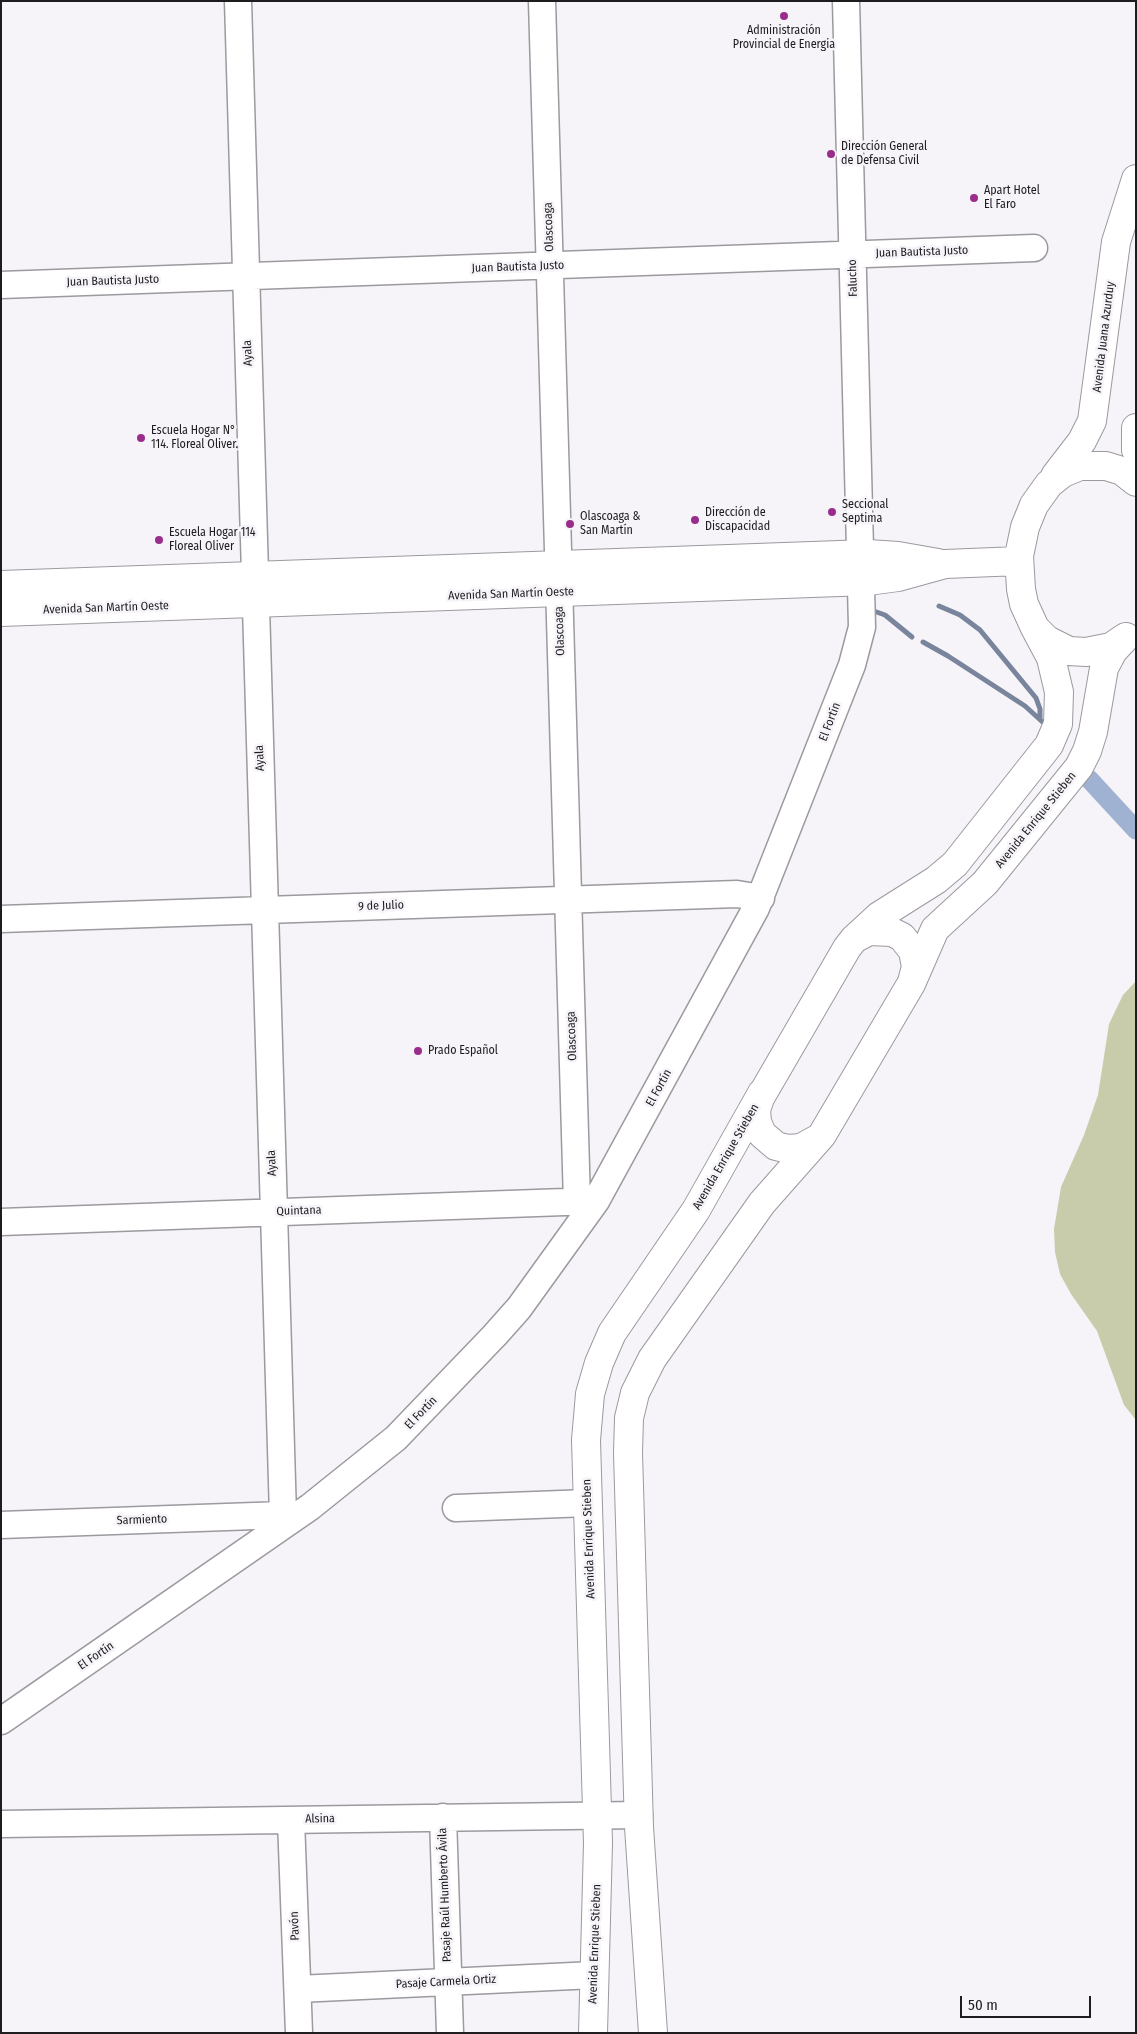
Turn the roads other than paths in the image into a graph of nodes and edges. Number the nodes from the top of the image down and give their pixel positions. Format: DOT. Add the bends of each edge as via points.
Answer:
graph roads {
  1 [pos="238,1"];
  2 [pos="542,1"];
  3 [pos="846,1"];
  4 [pos="1136,179"];
  5 [pos="1034,248"];
  6 [pos="853,255"];
  7 [pos="550,266"];
  8 [pos="246,277"];
  9 [pos="1,285"];
  10 [pos="1136,428"];
  11 [pos="1136,450"];
  12 [pos="1136,482"];
  13 [pos="1050,484"];
  14 [pos="861,554"];
  15 [pos="1019,561"];
  16 [pos="945,564"];
  17 [pos="558,565"];
  18 [pos="255,576"];
  19 [pos="862,581"];
  20 [pos="1,585"];
  21 [pos="559,592"];
  22 [pos="256,603"];
  23 [pos="1,612"];
  24 [pos="1035,628"];
  25 [pos="1131,632"];
  26 [pos="1021,783"];
  27 [pos="1049,806"];
  28 [pos="761,898"];
  29 [pos="568,900"];
  30 [pos="265,910"];
  31 [pos="1,919"];
  32 [pos="854,939"];
  33 [pos="911,984"];
  34 [pos="762,1093"];
  35 [pos="822,1135"];
  36 [pos="586,1201"];
  37 [pos="274,1212"];
  38 [pos="1,1222"];
  39 [pos="588,1503"];
  40 [pos="456,1508"];
  41 [pos="286,1519"];
  42 [pos="1,1525"];
  43 [pos="1,1721"];
  44 [pos="639,1815"];
  45 [pos="597,1816"];
  46 [pos="443,1818"];
  47 [pos="291,1820"];
  48 [pos="1,1824"];
  49 [pos="594,1976"];
  50 [pos="448,1982"];
  51 [pos="298,1989"];
  52 [pos="299,2033"];
  53 [pos="450,2033"];
  54 [pos="593,2033"];
  55 [pos="653,2033"];
  1 -- 8 [label="street, Ayala"];
  2 -- 7 [label="street, Olascoaga"];
  3 -- 6 [label="street, Falucho"];
  4 -- 13 [label="main road, Avenida Juana Azurduy" via="1116,242 1092,421 1082,441"];
  5 -- 6 [label="street, Juan Bautista Justo"];
  6 -- 7 [label="street, Juan Bautista Justo"];
  6 -- 14 [label="street, Falucho"];
  7 -- 8 [label="street, Juan Bautista Justo"];
  7 -- 17 [label="street, Olascoaga"];
  8 -- 9 [label="street, Juan Bautista Justo"];
  8 -- 18 [label="street, Ayala"];
  10 -- 11 [label="main road"];
  12 -- 13 [label="main road" via="1114,467 1089,465 1071,469"];
  13 -- 15 [label="main road, Avenida Juana Azurduy" via="1030,513"];
  14 -- 16 [label="main road" via="891,555"];
  14 -- 17 [label="main road"];
  14 -- 19 [label="street, El Fortín"];
  15 -- 16 [label="main road, Avenida San Martín Oeste"];
  15 -- 24 [label="main road, Avenida Juana Azurduy" via="1022,597"];
  16 -- 19 [label="main road, Avenida San Martín Oeste" via="898,577"];
  17 -- 18 [label="main road"];
  17 -- 21 [label="street, Olascoaga"];
  18 -- 20 [label="main road"];
  18 -- 22 [label="street, Ayala"];
  19 -- 21 [label="main road, Avenida San Martín Oeste"];
  19 -- 28 [label="street, El Fortín" via="862,627 856,656"];
  21 -- 22 [label="main road, Avenida San Martín Oeste"];
  21 -- 29 [label="street, Olascoaga"];
  22 -- 23 [label="main road, Avenida San Martín Oeste"];
  22 -- 30 [label="street, Ayala"];
  24 -- 25 [label="main road" via="1054,645 1077,652 1103,649"];
  24 -- 26 [label="main road, Avenida Juana Azurduy" via="1055,670 1059,692 1058,724 1049,745"];
  25 -- 27 [label="main road, Avenida Enrique Stieben" via="1113,651 1104,668 1087,751"];
  26 -- 27 [label="main road"];
  26 -- 32 [label="main road, Avenida Juana Azurduy" via="949,870 879,916"];
  27 -- 33 [label="main road, Avenida Enrique Stieben" via="985,883 935,929"];
  28 -- 29 [label="street, 9 de Julio" via="737,894"];
  28 -- 36 [label="street, El Fortín"];
  29 -- 30 [label="street, 9 de Julio"];
  29 -- 36 [label="street, Olascoaga"];
  30 -- 31 [label="street, 9 de Julio"];
  30 -- 37 [label="street, Ayala"];
  32 -- 33 [label="main road, Avenida Enrique Stieben" via="875,930 902,937 910,946 916,962"];
  32 -- 34 [label="main road, Avenida Enrique Stieben"];
  33 -- 35 [label="main road, Avenida Enrique Stieben"];
  34 -- 35 [label="main road, Avenida Enrique Stieben" via="756,1110 757,1122 762,1134 771,1142 788,1149 801,1148"];
  34 -- 39 [label="main road, Avenida Enrique Stieben" via="696,1210 620,1320 605,1348 594,1378 588,1410"];
  35 -- 44 [label="main road, Avenida Enrique Stieben" via="769,1194 652,1358 639,1381 631,1406 628,1442"];
  36 -- 37 [label="street, Quintana"];
  36 -- 41 [label="street, El Fortín" via="552,1263 495,1335 396,1438"];
  37 -- 38 [label="street, Quintana"];
  37 -- 41 [label="street, Ayala"];
  39 -- 40 [label="street"];
  39 -- 45 [label="main road, Avenida Enrique Stieben"];
  41 -- 42 [label="street, Sarmiento"];
  41 -- 43 [label="street, El Fortín"];
  44 -- 45 [label="street, Alsina"];
  44 -- 55 [label="main road, Avenida Enrique Stieben"];
  45 -- 46 [label="street, Alsina"];
  45 -- 49 [label="main road, Avenida Enrique Stieben"];
  46 -- 47 [label="street, Alsina"];
  46 -- 50 [label="street, Pasaje Raúl Humberto Ávila"];
  47 -- 48 [label="street, Alsina"];
  47 -- 51 [label="street, Pavón"];
  49 -- 50 [label="street, Pasaje Carmela Ortiz"];
  49 -- 54 [label="main road, Avenida Enrique Stieben"];
  50 -- 51 [label="street, Pasaje Carmela Ortiz"];
  50 -- 53 [label="street, Pasaje Raúl Humberto Ávila"];
  51 -- 52 [label="street, Pavón"];
}
